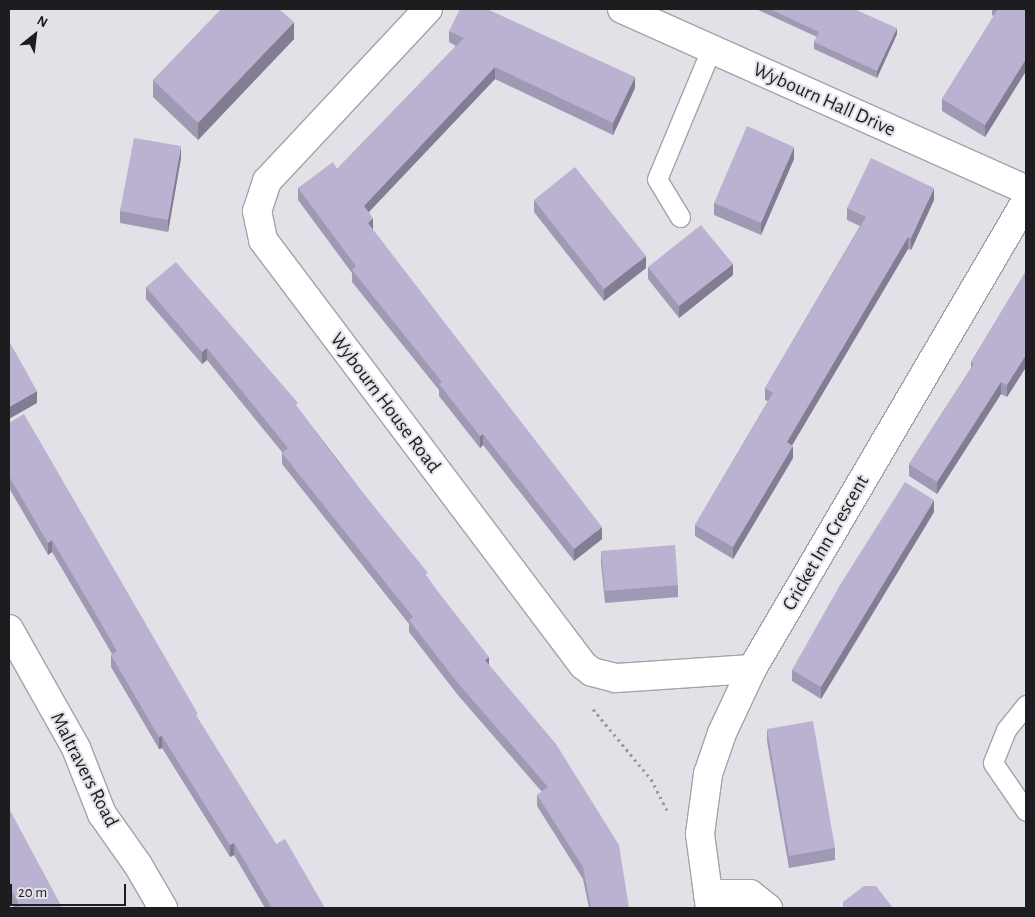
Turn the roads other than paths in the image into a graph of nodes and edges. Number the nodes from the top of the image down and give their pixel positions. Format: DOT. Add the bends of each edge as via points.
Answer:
graph roads {
  1 [pos="428,9"];
  2 [pos="622,9"];
  3 [pos="712,49"];
  4 [pos="1026,190"];
  5 [pos="1026,202"];
  6 [pos="680,216"];
  7 [pos="9,629"];
  8 [pos="752,669"];
  9 [pos="1026,705"];
  10 [pos="1026,812"];
  11 [pos="709,901"];
  12 [pos="163,908"];
  13 [pos="768,908"];
  1 -- 8 [label="street, Wybourn House Road" via="267,181 257,211 263,240 575,657 592,672 616,678"];
  2 -- 3 [label="street, Wybourn Hall Drive"];
  3 -- 4 [label="street, Wybourn Hall Drive"];
  3 -- 6 [label="lane" via="657,179"];
  5 -- 8 [label="street, Cricket Inn Crescent"];
  7 -- 12 [label="street, Maltravers Road" via="76,748 102,814"];
  8 -- 11 [label="street, Cricket Inn Crescent" via="722,733 708,774 700,834"];
  9 -- 10 [label="lane" via="1006,730 993,763"];
  11 -- 13 [label="street" via="750,894"];
}
